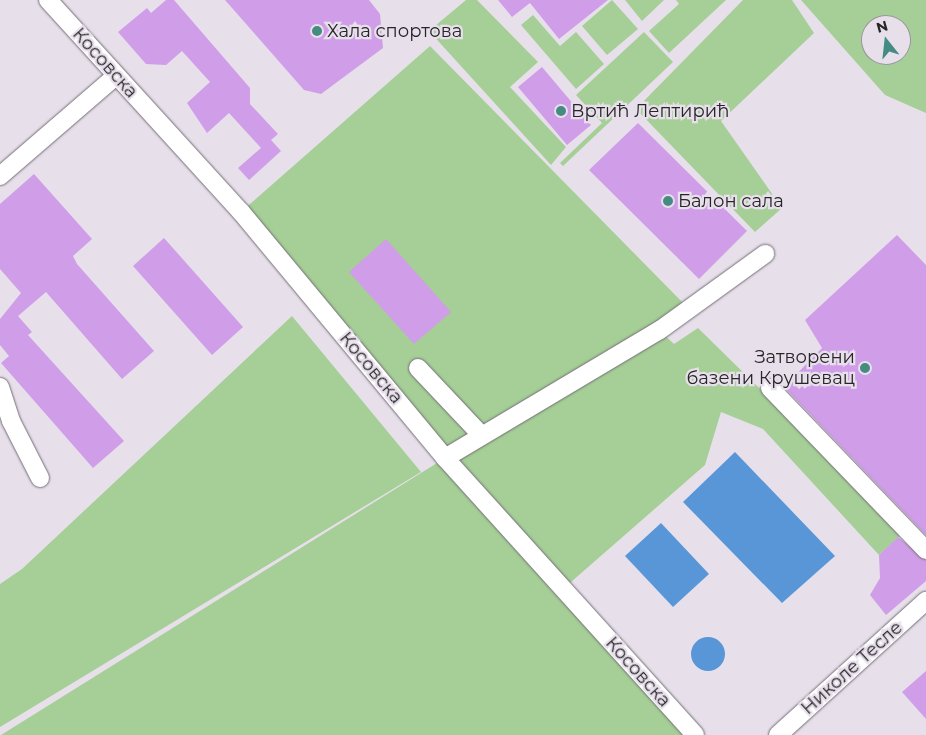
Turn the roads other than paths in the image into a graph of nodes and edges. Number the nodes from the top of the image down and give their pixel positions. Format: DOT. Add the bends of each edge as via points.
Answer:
graph roads {
  1 [pos="48,0"];
  2 [pos="116,76"];
  3 [pos="0,176"];
  4 [pos="765,254"];
  5 [pos="418,368"];
  6 [pos="0,387"];
  7 [pos="770,388"];
  8 [pos="482,436"];
  9 [pos="445,458"];
  10 [pos="40,478"];
  11 [pos="926,550"];
  12 [pos="926,601"];
  13 [pos="696,735"];
  14 [pos="778,735"];
  1 -- 2 [label="street, Косовска"];
  2 -- 3 [label="street"];
  2 -- 9 [label="street, Косовска" via="240,212"];
  4 -- 8 [label="street" via="660,330"];
  5 -- 8 [label="street"];
  6 -- 10 [label="street" via="11,421"];
  7 -- 11 [label="street"];
  8 -- 9 [label="street"];
  9 -- 13 [label="street, Косовска"];
  12 -- 14 [label="street, Николе Тесле"];
}
